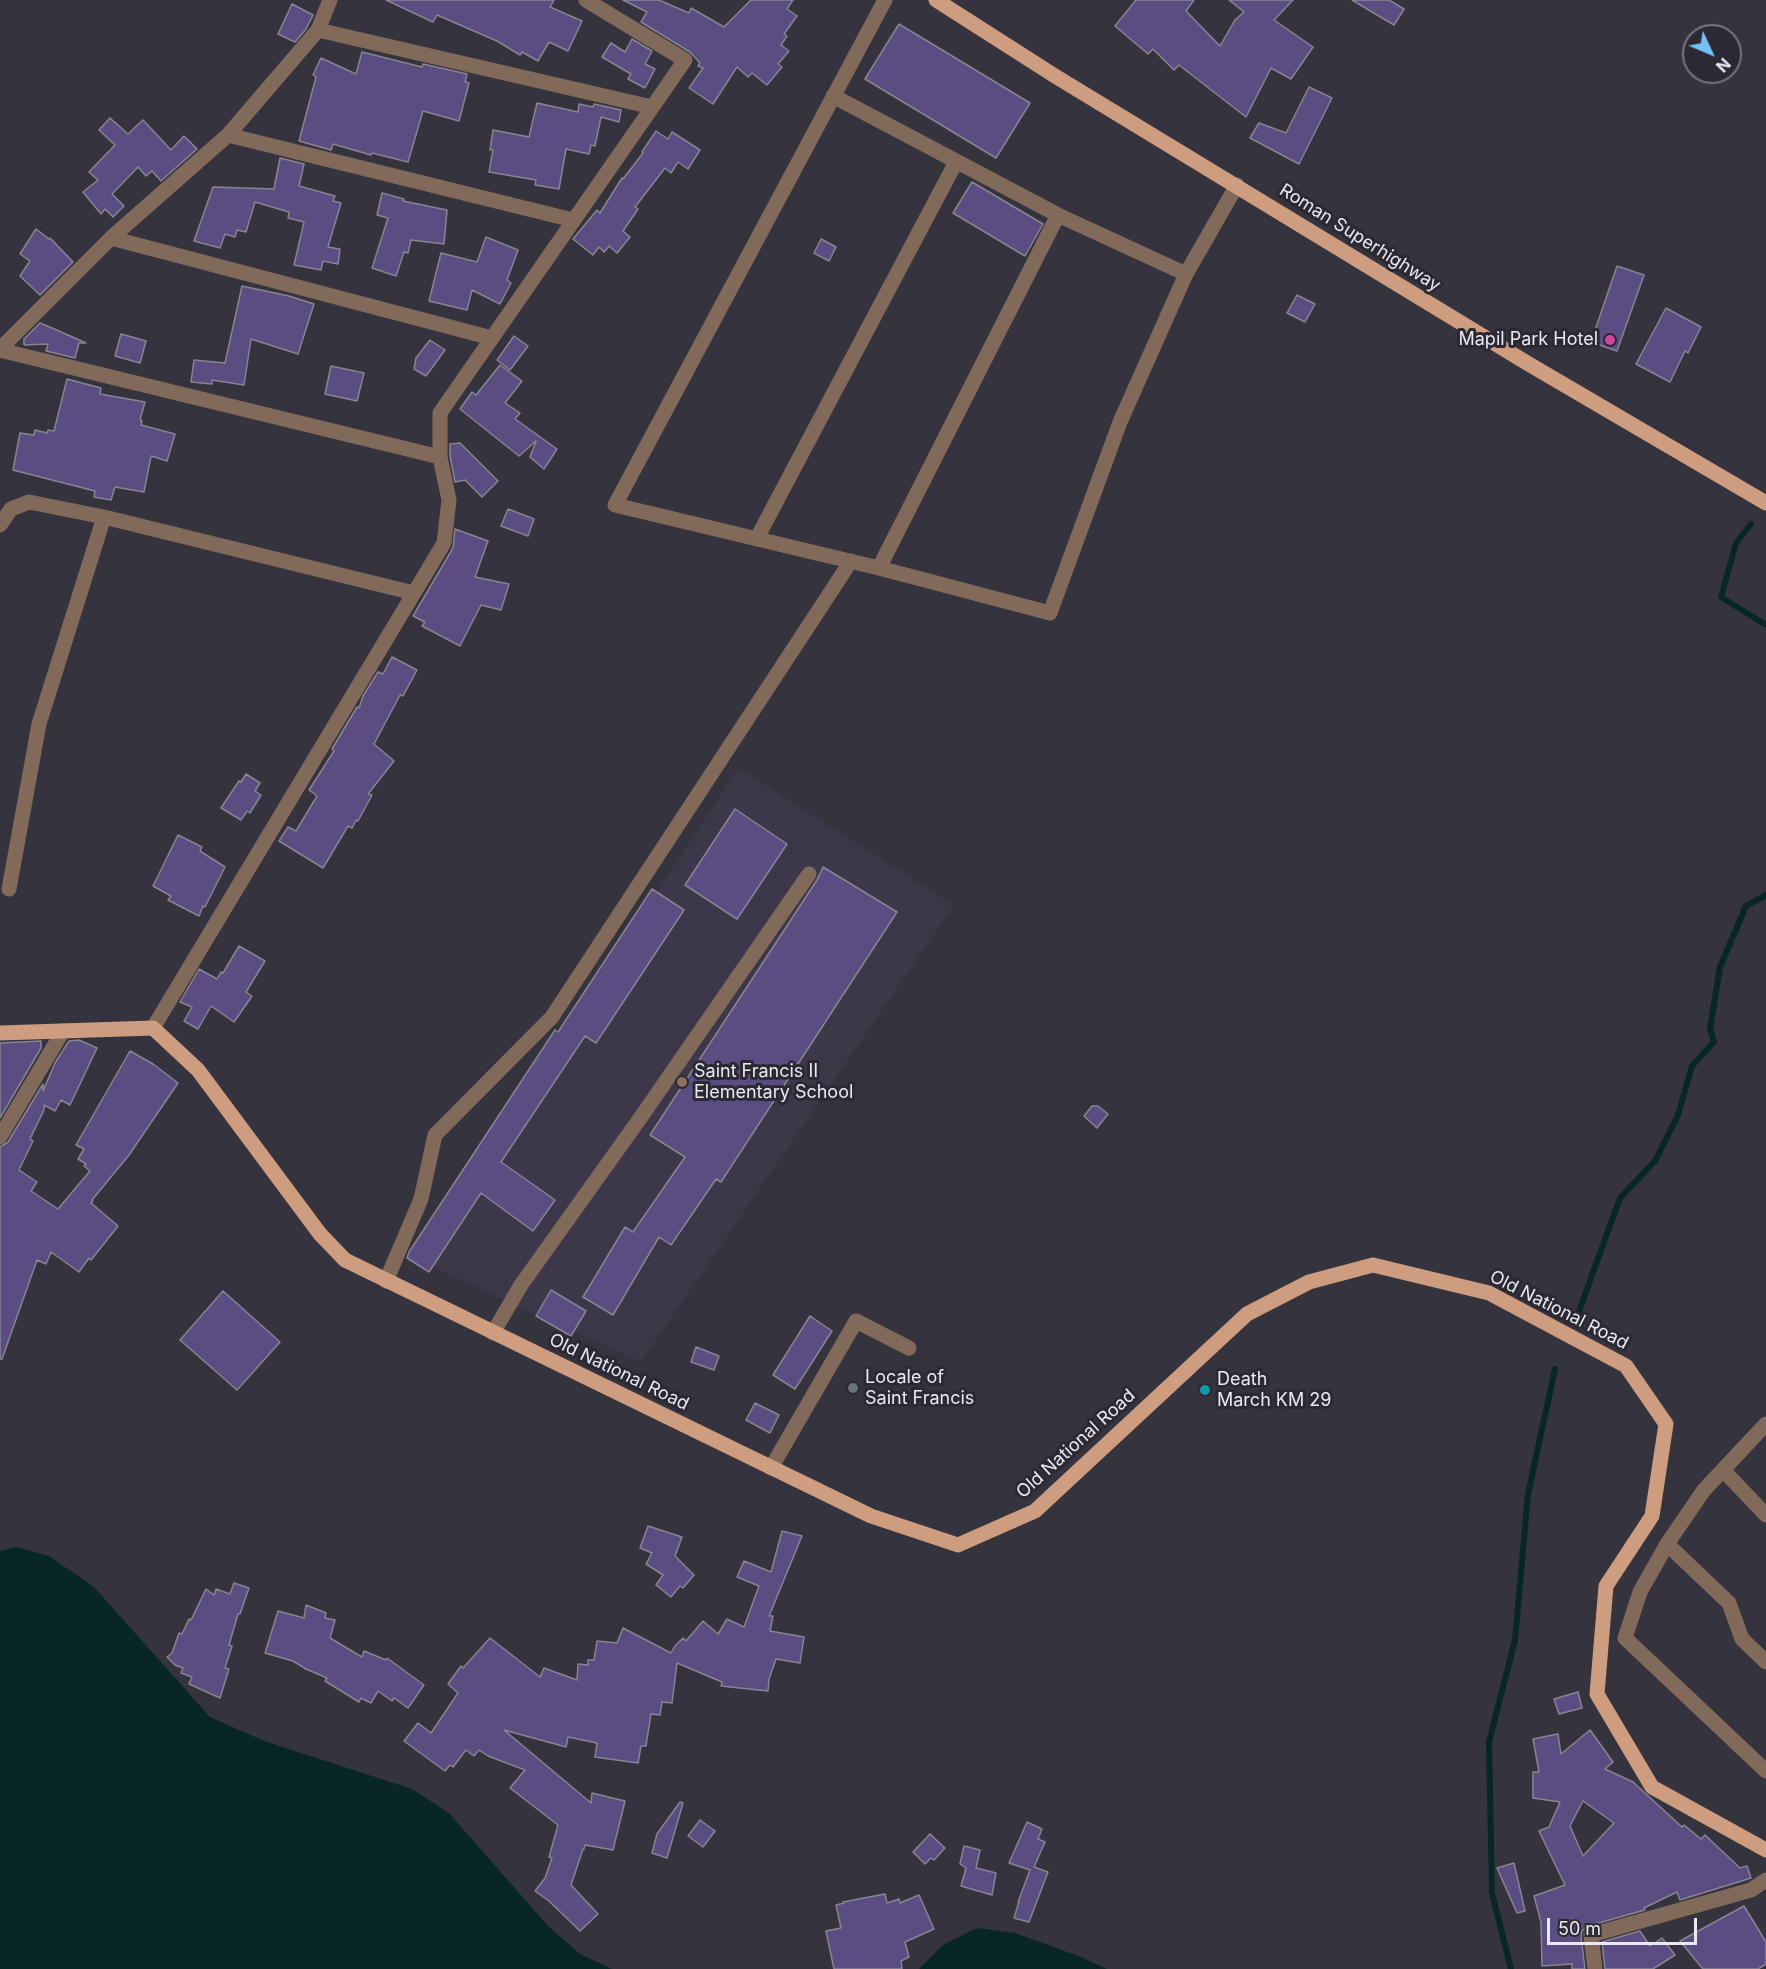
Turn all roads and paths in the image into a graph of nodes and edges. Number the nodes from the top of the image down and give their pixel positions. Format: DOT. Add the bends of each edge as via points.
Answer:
graph roads {
  1 [pos="330,0"];
  2 [pos="586,0"];
  3 [pos="885,0"];
  4 [pos="936,0"];
  5 [pos="318,30"];
  6 [pos="833,96"];
  7 [pos="652,106"];
  8 [pos="228,135"];
  9 [pos="956,162"];
  10 [pos="1237,185"];
  11 [pos="1058,215"];
  12 [pos="573,220"];
  13 [pos="111,238"];
  14 [pos="1186,274"];
  15 [pos="492,338"];
  16 [pos="0,349"];
  17 [pos="440,457"];
  18 [pos="1766,503"];
  19 [pos="104,517"];
  20 [pos="0,525"];
  21 [pos="757,538"];
  22 [pos="851,561"];
  23 [pos="879,568"];
  24 [pos="414,593"];
  25 [pos="809,874"];
  26 [pos="9,889"];
  27 [pos="153,1028"];
  28 [pos="63,1031"];
  29 [pos="0,1033"];
  30 [pos="0,1137"];
  31 [pos="386,1281"];
  32 [pos="494,1333"];
  33 [pos="909,1348"];
  34 [pos="1766,1424"];
  35 [pos="771,1468"];
  36 [pos="1723,1470"];
  37 [pos="1766,1515"];
  38 [pos="1667,1544"];
  39 [pos="1766,1662"];
  40 [pos="1766,1771"];
  41 [pos="1766,1850"];
  42 [pos="1766,1880"];
  43 [pos="1595,1969"];
  1 -- 5 [label="street"];
  2 -- 7 [label="street" via="685,60"];
  3 -- 6 [label="street"];
  4 -- 10 [label="main road, Roman Superhighway"];
  5 -- 7 [label="street"];
  5 -- 8 [label="street"];
  6 -- 9 [label="street"];
  6 -- 21 [label="street" via="615,505"];
  7 -- 12 [label="street"];
  8 -- 12 [label="street"];
  8 -- 13 [label="street"];
  9 -- 11 [label="street"];
  9 -- 21 [label="street"];
  10 -- 14 [label="street"];
  10 -- 18 [label="main road, Roman Superhighway" via="1527,363"];
  11 -- 14 [label="street"];
  11 -- 23 [label="street"];
  12 -- 15 [label="street"];
  13 -- 15 [label="street"];
  13 -- 16 [label="street"];
  14 -- 23 [label="street" via="1120,422 1050,613"];
  15 -- 17 [label="street" via="440,413"];
  16 -- 17 [label="street"];
  17 -- 24 [label="street" via="449,500 444,543"];
  19 -- 20 [label="street" via="29,502 11,509"];
  19 -- 24 [label="street"];
  19 -- 26 [label="street" via="39,724"];
  21 -- 22 [label="street"];
  22 -- 23 [label="street"];
  22 -- 31 [label="street" via="552,1017 435,1135 421,1199"];
  24 -- 27 [label="street"];
  25 -- 32 [label="street" via="520,1285"];
  27 -- 28 [label="main road"];
  27 -- 31 [label="main road, Old National Road" via="198,1070 332,1248 345,1260"];
  28 -- 29 [label="main road"];
  28 -- 30 [label="street"];
  31 -- 32 [label="main road, Old National Road"];
  32 -- 35 [label="main road, Old National Road"];
  33 -- 35 [label="street" via="856,1321"];
  34 -- 36 [label="street"];
  35 -- 41 [label="main road, Old National Road" via="871,1516 958,1545 1035,1511 1247,1314 1309,1282 1373,1265 1489,1293 1626,1366 1666,1424 1652,1516 1606,1586 1597,1694 1653,1787"];
  36 -- 37 [label="street"];
  36 -- 38 [label="street" via="1704,1490"];
  38 -- 39 [label="street" via="1730,1603 1742,1639"];
  38 -- 40 [label="street" via="1640,1592 1625,1638"];
  42 -- 43 [label="street" via="1750,1890 1591,1935"];
}
